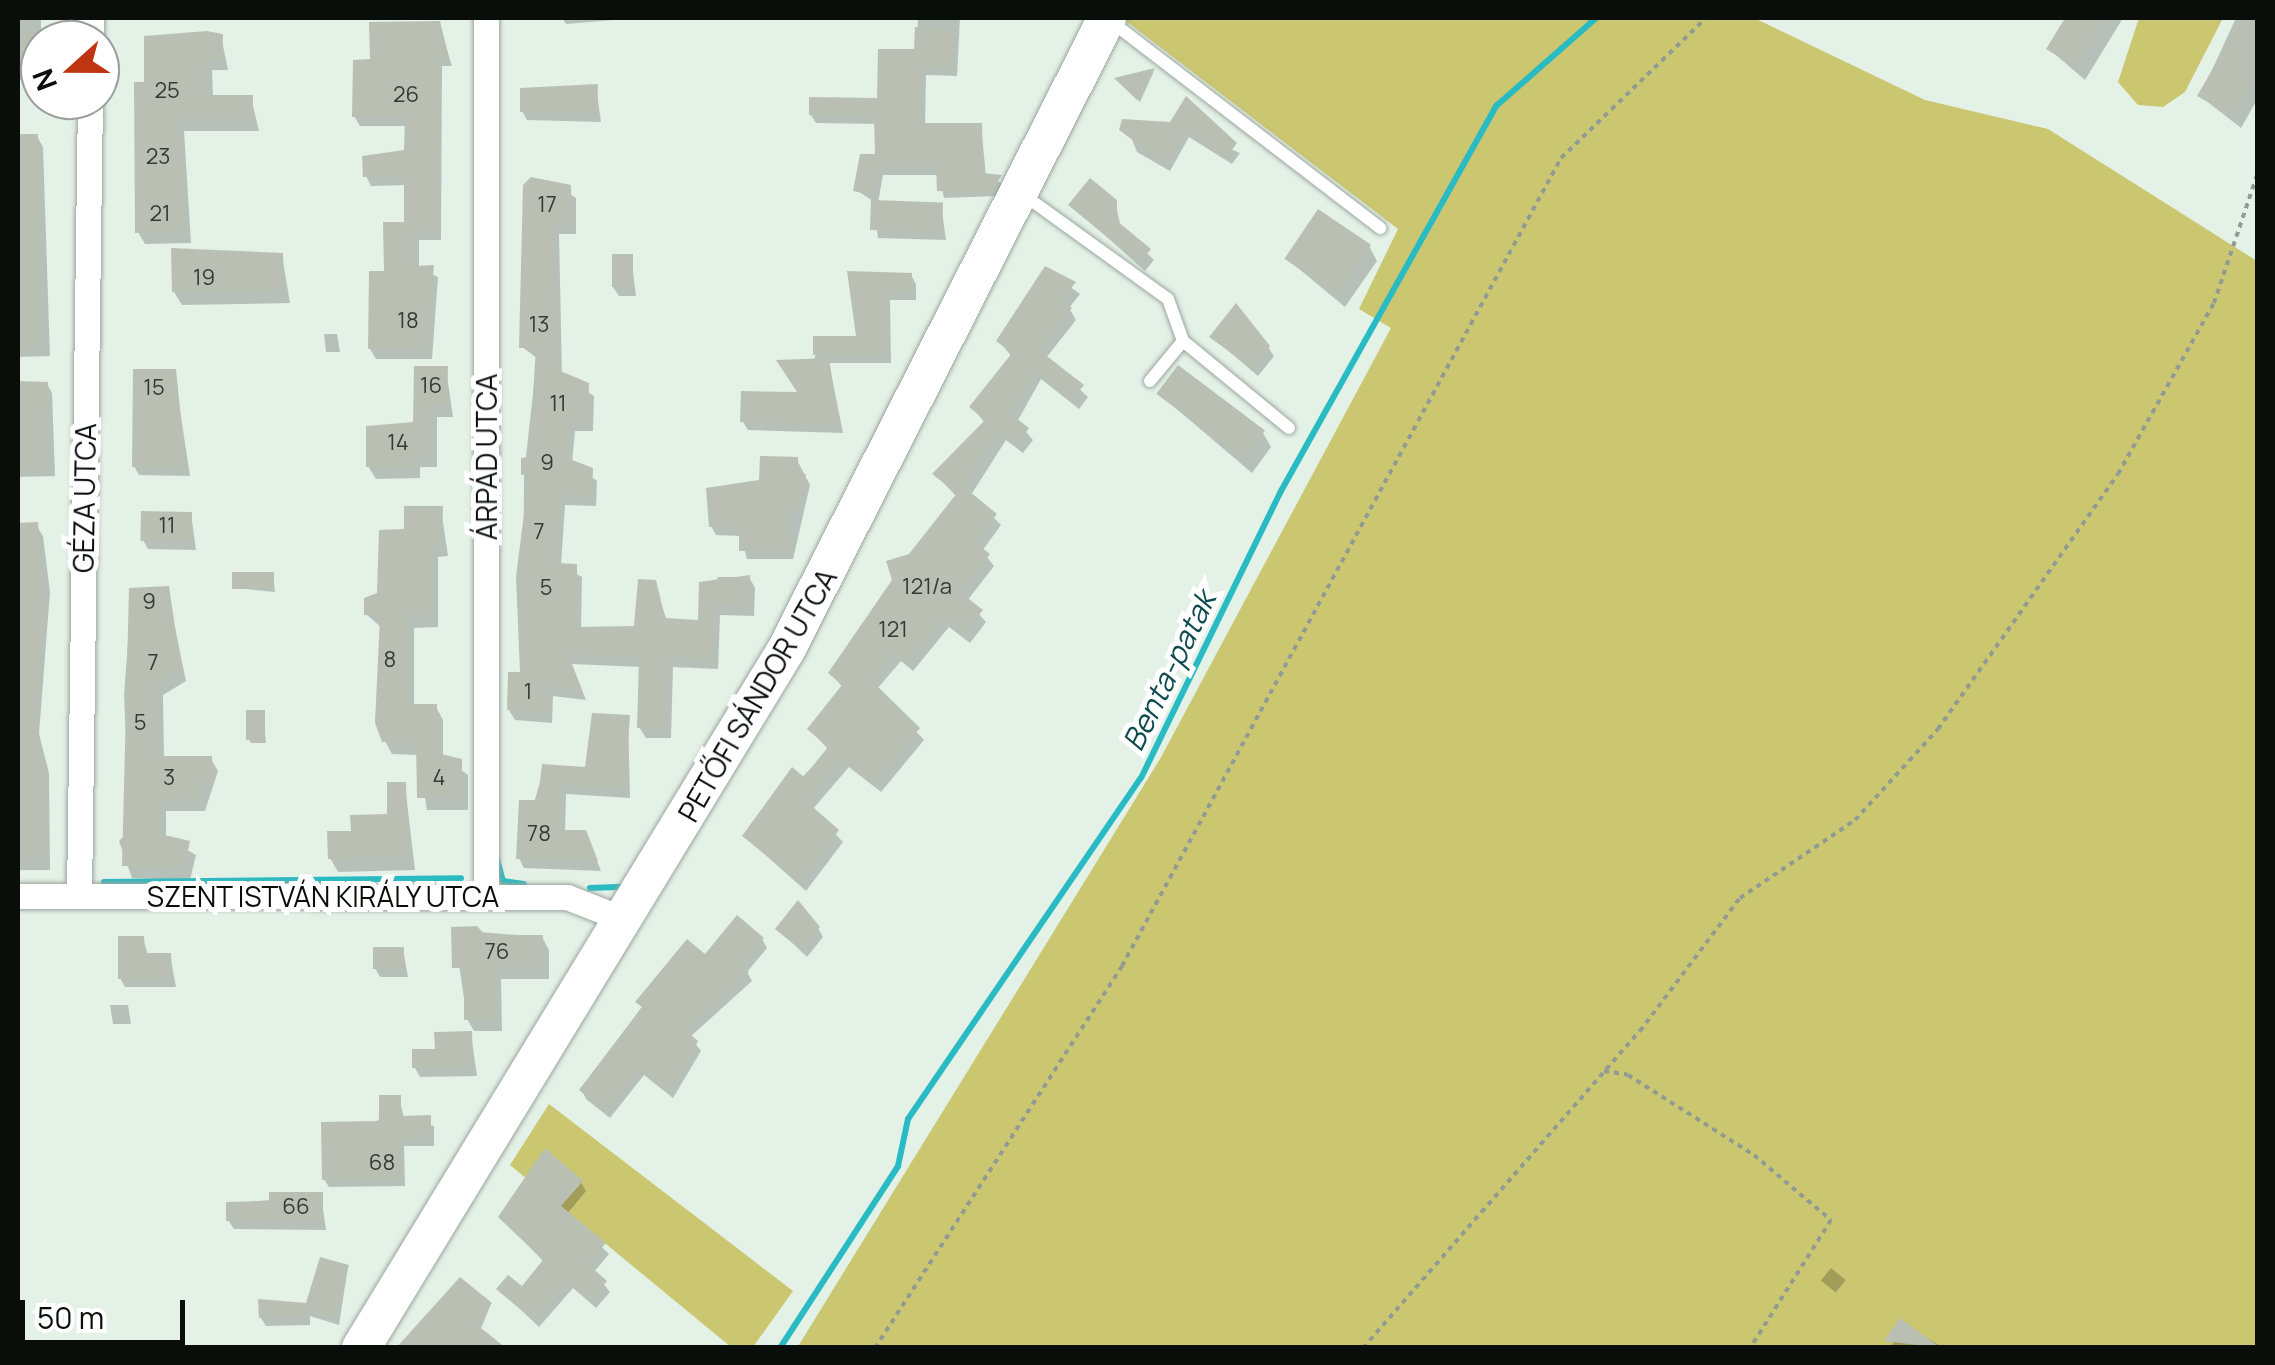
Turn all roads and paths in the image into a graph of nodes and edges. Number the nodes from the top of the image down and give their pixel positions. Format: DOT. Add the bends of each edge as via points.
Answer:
graph roads {
  1 [pos="486,18"];
  2 [pos="1107,18"];
  3 [pos="1706,18"];
  4 [pos="90,120"];
  5 [pos="2258,172"];
  6 [pos="1020,192"];
  7 [pos="1380,228"];
  8 [pos="1183,341"];
  9 [pos="1150,381"];
  10 [pos="1288,428"];
  11 [pos="18,896"];
  12 [pos="78,896"];
  13 [pos="486,896"];
  14 [pos="624,919"];
  15 [pos="1600,1073"];
  16 [pos="360,1348"];
  17 [pos="874,1348"];
  18 [pos="1363,1348"];
  19 [pos="1750,1348"];
  1 -- 13 [label="street, ÁRPÁD UTCA"];
  2 -- 6 [label="main road, PETŐFI SÁNDOR UTCA"];
  2 -- 7 [label="lane"];
  3 -- 17 [label="path" via="1561,158 1122,966"];
  4 -- 12 [label="street, GÉZA UTCA"];
  5 -- 15 [label="path" via="2214,303 2053,574 1893,786 1740,898"];
  6 -- 8 [label="lane" via="1168,299"];
  6 -- 14 [label="main road, PETŐFI SÁNDOR UTCA" via="804,618"];
  8 -- 9 [label="lane"];
  8 -- 10 [label="lane"];
  11 -- 12 [label="street, SZENT ISTVÁN KIRÁLY UTCA"];
  12 -- 13 [label="street, SZENT ISTVÁN KIRÁLY UTCA"];
  13 -- 14 [label="street, SZENT ISTVÁN KIRÁLY UTCA" via="576,898"];
  14 -- 16 [label="main road, PETŐFI SÁNDOR UTCA"];
  15 -- 18 [label="path"];
  15 -- 19 [label="path" via="1642,1083 1832,1220"];
}
